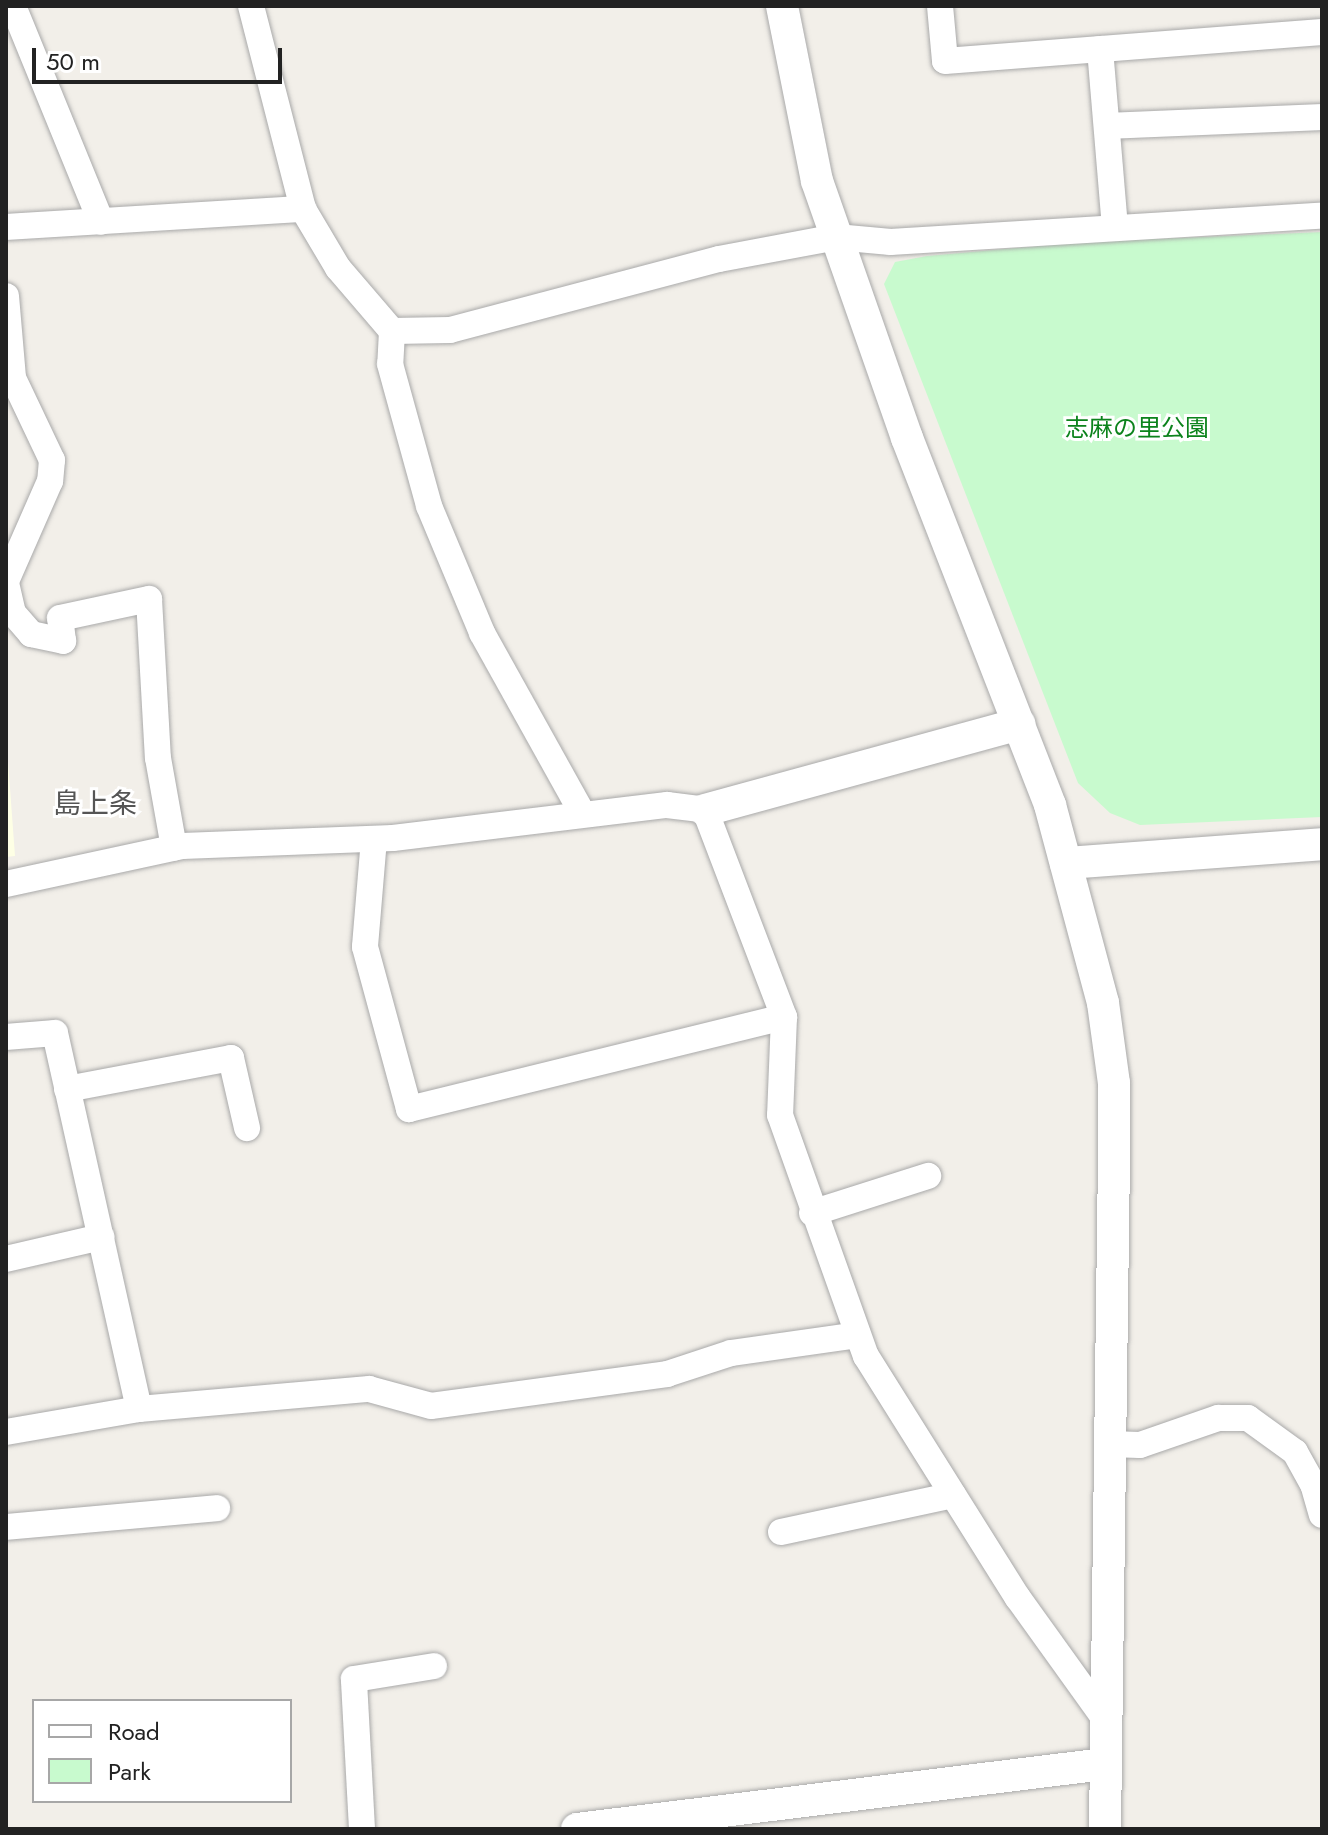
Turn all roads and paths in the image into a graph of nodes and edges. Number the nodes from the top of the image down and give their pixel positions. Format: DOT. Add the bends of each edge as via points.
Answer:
graph roads {
  1 [pos="251,6"];
  2 [pos="782,6"];
  3 [pos="940,6"];
  4 [pos="6,7"];
  5 [pos="1322,32"];
  6 [pos="1100,49"];
  7 [pos="1322,117"];
  8 [pos="1107,126"];
  9 [pos="303,209"];
  10 [pos="1322,216"];
  11 [pos="101,222"];
  12 [pos="6,227"];
  13 [pos="1115,227"];
  14 [pos="836,237"];
  15 [pos="6,296"];
  16 [pos="392,331"];
  17 [pos="6,582"];
  18 [pos="1019,724"];
  19 [pos="705,810"];
  20 [pos="582,813"];
  21 [pos="374,839"];
  22 [pos="1322,844"];
  23 [pos="174,848"];
  24 [pos="1066,863"];
  25 [pos="6,884"];
  26 [pos="784,1017"];
  27 [pos="6,1037"];
  28 [pos="67,1089"];
  29 [pos="247,1128"];
  30 [pos="928,1176"];
  31 [pos="812,1213"];
  32 [pos="101,1237"];
  33 [pos="6,1259"];
  34 [pos="857,1335"];
  35 [pos="139,1409"];
  36 [pos="6,1432"];
  37 [pos="1109,1444"];
  38 [pos="953,1495"];
  39 [pos="217,1508"];
  40 [pos="1322,1515"];
  41 [pos="6,1527"];
  42 [pos="781,1532"];
  43 [pos="434,1666"];
  44 [pos="1105,1719"];
  45 [pos="1104,1764"];
  46 [pos="362,1829"];
  47 [pos="577,1829"];
  48 [pos="1105,1829"];
  1 -- 9 [label="street"];
  2 -- 14 [label="street" via="817,181"];
  3 -- 6 [label="street" via="945,61"];
  4 -- 11 [label="street" via="13,6"];
  5 -- 6 [label="street"];
  6 -- 8 [label="street"];
  7 -- 8 [label="street"];
  8 -- 13 [label="street"];
  9 -- 11 [label="street"];
  9 -- 16 [label="street" via="338,268"];
  10 -- 13 [label="street"];
  11 -- 12 [label="street"];
  13 -- 14 [label="street" via="891,242"];
  14 -- 16 [label="street" via="719,259 450,330"];
  14 -- 18 [label="street" via="907,438"];
  15 -- 17 [label="street" via="13,378 52,460 50,481"];
  16 -- 20 [label="street" via="393,377 429,506 482,633"];
  17 -- 23 [label="street" via="13,613 31,634 63,641 60,618 149,599 158,758"];
  18 -- 19 [label="street"];
  18 -- 24 [label="street"];
  19 -- 20 [label="street" via="667,805"];
  19 -- 26 [label="street"];
  20 -- 21 [label="street"];
  21 -- 23 [label="street"];
  21 -- 26 [label="street" via="365,947 409,1109"];
  22 -- 24 [label="street"];
  23 -- 25 [label="street"];
  24 -- 37 [label="street" via="1103,1003 1114,1083"];
  26 -- 31 [label="street" via="780,1115"];
  27 -- 28 [label="street" via="55,1033"];
  28 -- 29 [label="street" via="231,1058"];
  28 -- 32 [label="street"];
  30 -- 31 [label="street"];
  31 -- 34 [label="street"];
  32 -- 33 [label="street"];
  32 -- 35 [label="street"];
  34 -- 35 [label="street" via="731,1353 667,1374 431,1406 369,1389"];
  34 -- 38 [label="street"];
  35 -- 36 [label="street"];
  37 -- 40 [label="street" via="1140,1445 1218,1418 1248,1418 1295,1452"];
  37 -- 44 [label="street"];
  38 -- 42 [label="street"];
  38 -- 44 [label="street" via="1018,1598"];
  39 -- 41 [label="street"];
  43 -- 46 [label="street" via="354,1679"];
  44 -- 45 [label="street"];
  45 -- 47 [label="street"];
  45 -- 48 [label="street"];
}
